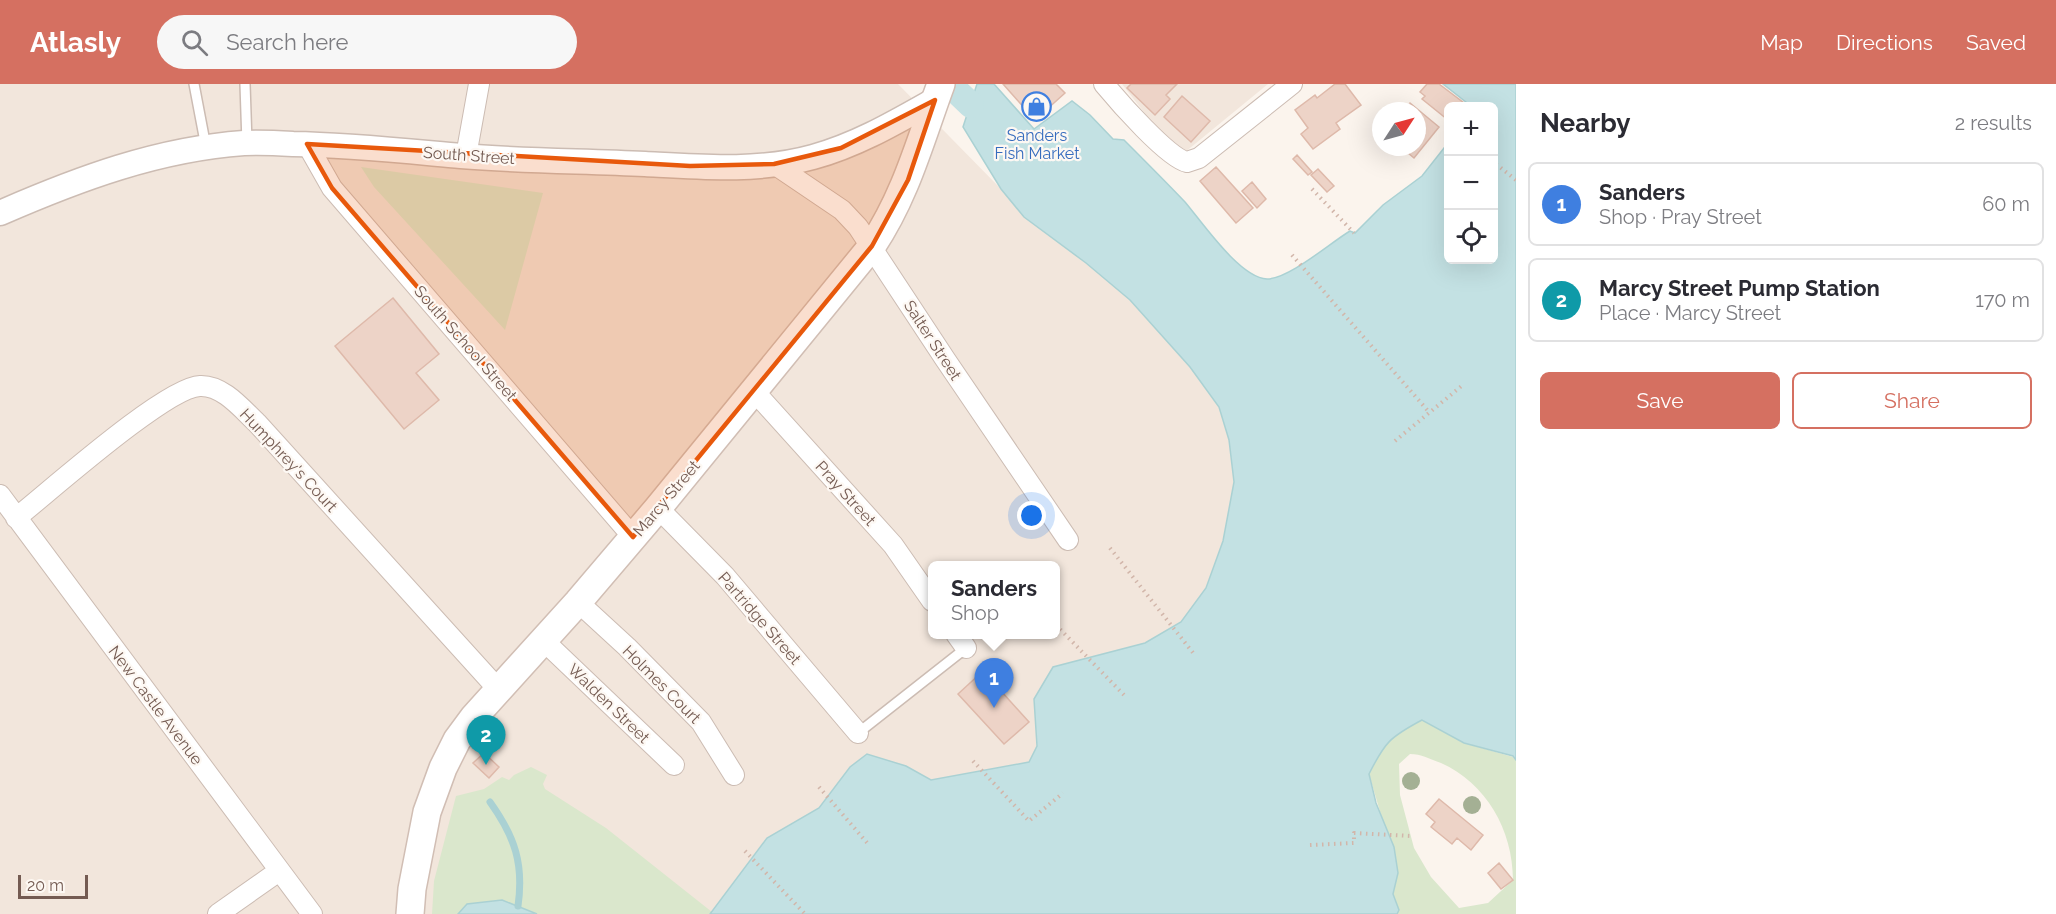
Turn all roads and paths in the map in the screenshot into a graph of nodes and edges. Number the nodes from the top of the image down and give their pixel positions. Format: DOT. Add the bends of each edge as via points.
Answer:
graph roads {
  1 [pos="194,84"];
  2 [pos="245,84"];
  3 [pos="479,84"];
  4 [pos="1104,84"];
  5 [pos="1292,84"];
  6 [pos="938,92"];
  7 [pos="248,142"];
  8 [pos="307,144"];
  9 [pos="206,147"];
  10 [pos="466,156"];
  11 [pos="774,164"];
  12 [pos="1498,166"];
  13 [pos="1516,180"];
  14 [pos="1312,189"];
  15 [pos="0,213"];
  16 [pos="1354,233"];
  17 [pos="872,246"];
  18 [pos="1292,255"];
  19 [pos="1464,384"];
  20 [pos="754,391"];
  21 [pos="1429,412"];
  22 [pos="1395,441"];
  23 [pos="0,495"];
  24 [pos="658,508"];
  25 [pos="16,518"];
  26 [pos="633,537"];
  27 [pos="1068,540"];
  28 [pos="1110,548"];
  29 [pos="928,594"];
  30 [pos="578,602"];
  31 [pos="1060,629"];
  32 [pos="544,641"];
  33 [pos="961,641"];
  34 [pos="1194,654"];
  35 [pos="498,689"];
  36 [pos="1124,695"];
  37 [pos="858,733"];
  38 [pos="973,761"];
  39 [pos="674,765"];
  40 [pos="734,776"];
  41 [pos="819,787"];
  42 [pos="1063,793"];
  43 [pos="1411,836"];
  44 [pos="869,845"];
  45 [pos="1310,845"];
  46 [pos="745,851"];
  47 [pos="279,871"];
  48 [pos="218,914"];
  49 [pos="312,914"];
  50 [pos="410,914"];
  51 [pos="805,914"];
  1 -- 9 [label="lane"];
  2 -- 7 [label="lane"];
  3 -- 10 [label="street"];
  4 -- 5 [label="street" via="1140,124 1187,162 1199,158"];
  6 -- 11 [label="street, South Street" via="867,138 812,158"];
  6 -- 17 [label="main road, Marcy Street" via="908,180"];
  7 -- 8 [label="street, South Street"];
  7 -- 9 [label="street, South Street"];
  8 -- 10 [label="street, South Street"];
  8 -- 26 [label="street, South School Street" via="332,188"];
  9 -- 15 [label="street, South Street" via="129,164"];
  10 -- 11 [label="street, South Street" via="690,166"];
  11 -- 17 [label="street, Salter Street" via="842,210"];
  12 -- 13 [label="path"];
  14 -- 16 [label="path"];
  17 -- 20 [label="main road, Marcy Street"];
  17 -- 27 [label="street, Salter Street"];
  18 -- 21 [label="path"];
  19 -- 21 [label="path"];
  20 -- 24 [label="main road, Marcy Street"];
  20 -- 29 [label="street, Pray Street" via="893,546"];
  21 -- 22 [label="path"];
  23 -- 25 [label="street, New Castle Avenue"];
  24 -- 26 [label="main road, Marcy Street"];
  24 -- 37 [label="street, Partridge Street" via="725,576"];
  25 -- 35 [label="street, Humphrey's Court" via="148,412 176,394 199,386 214,389 257,423"];
  25 -- 47 [label="street, New Castle Avenue"];
  26 -- 30 [label="main road, Marcy Street"];
  28 -- 34 [label="path"];
  30 -- 32 [label="main road, Marcy Street"];
  30 -- 40 [label="street, Holmes Court" via="701,722"];
  31 -- 36 [label="path"];
  32 -- 35 [label="main road, Marcy Street"];
  32 -- 39 [label="street, Walden Street"];
  33 -- 37 [label="lane"];
  35 -- 50 [label="main road, Marcy Street" via="457,740 443,768 427,812"];
  38 -- 42 [label="path" via="1029,821"];
  41 -- 44 [label="path"];
  43 -- 45 [label="path" via="1354,832 1354,843"];
  46 -- 51 [label="path"];
  47 -- 48 [label="street"];
  47 -- 49 [label="street, New Castle Avenue"];
}
